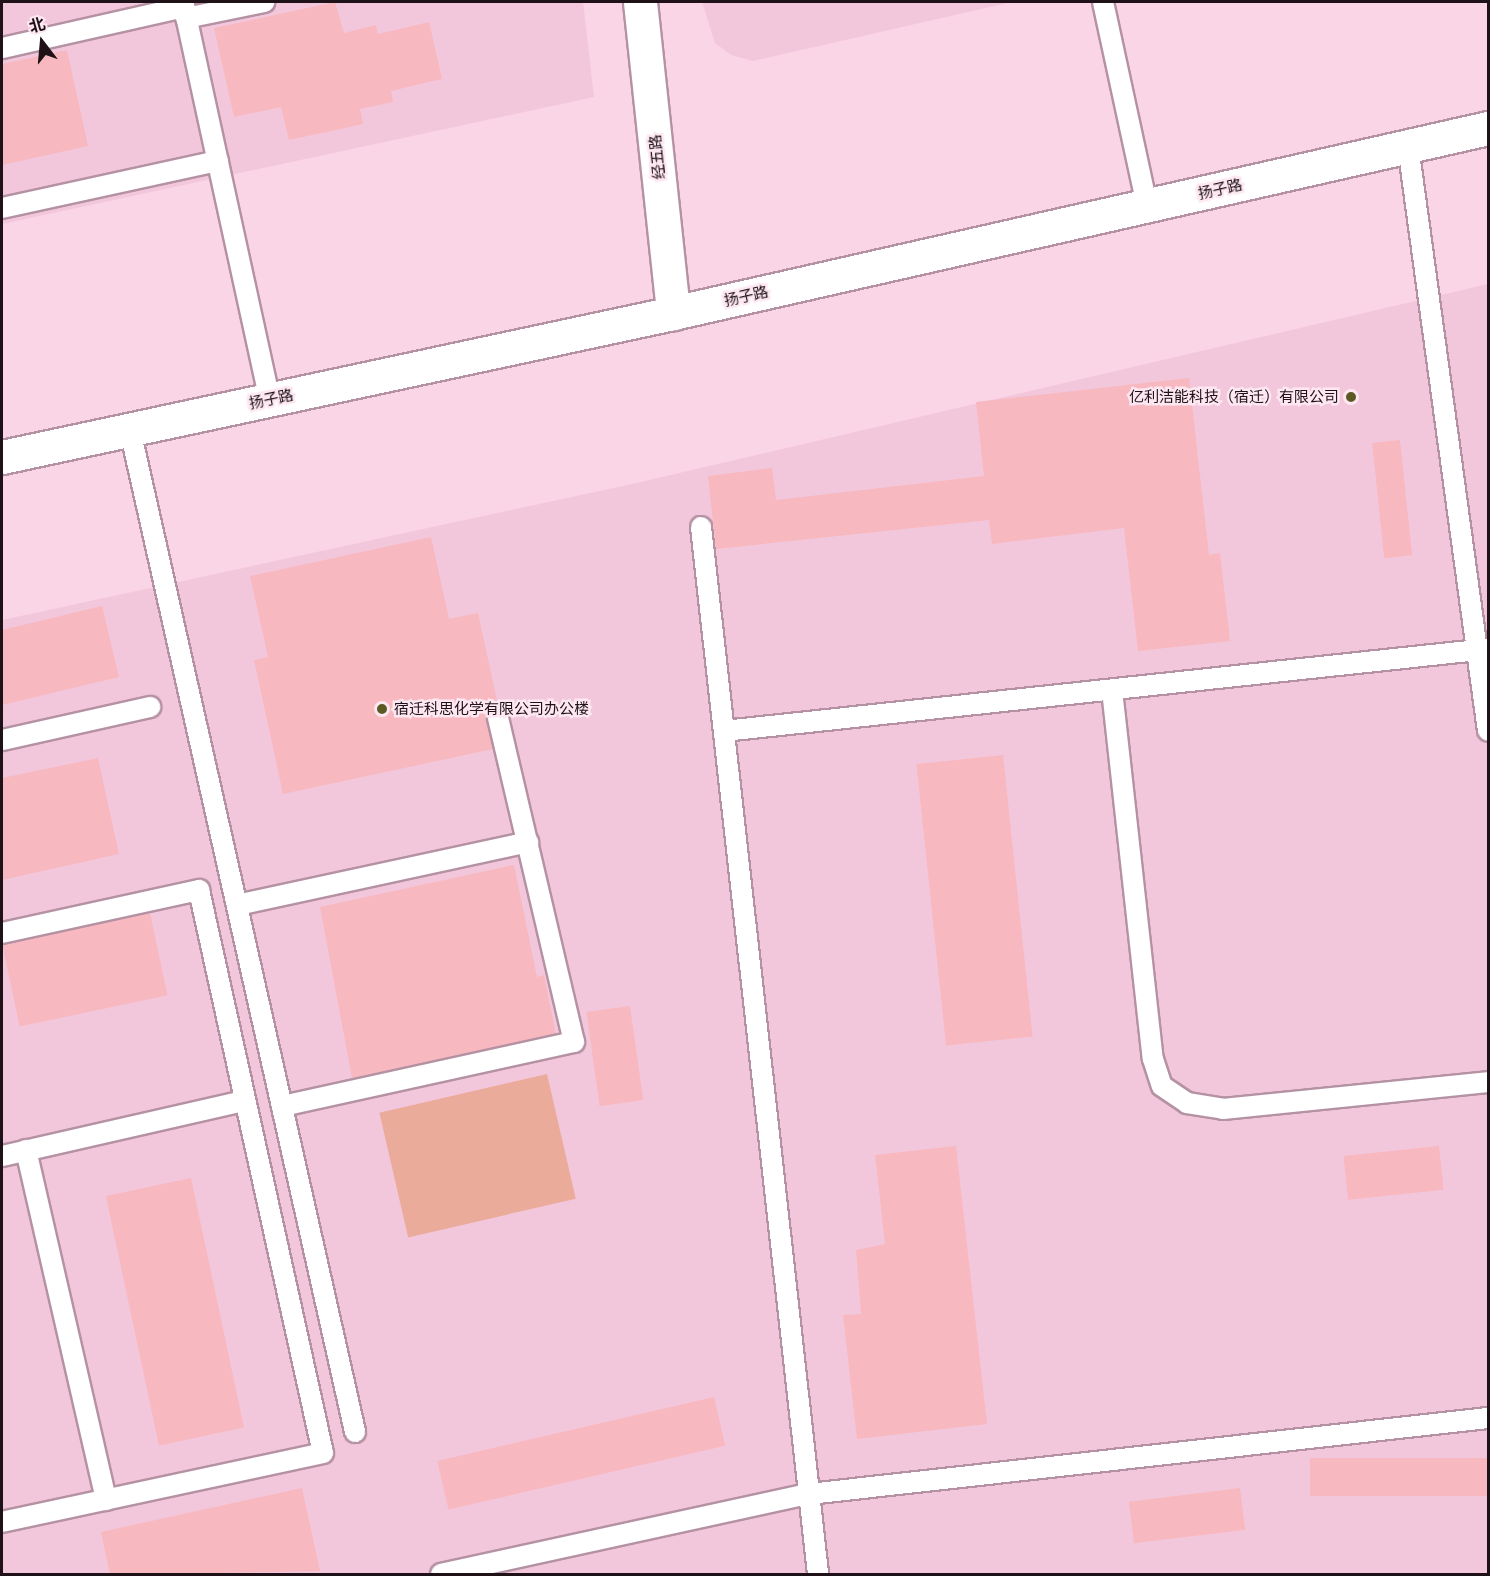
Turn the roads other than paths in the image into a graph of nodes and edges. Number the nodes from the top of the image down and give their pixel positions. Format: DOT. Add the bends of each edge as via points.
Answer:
graph roads {
  1 [pos="264,2"];
  2 [pos="640,2"];
  3 [pos="1103,2"];
  4 [pos="184,9"];
  5 [pos="2,48"];
  6 [pos="1488,128"];
  7 [pos="1408,146"];
  8 [pos="218,161"];
  9 [pos="1147,205"];
  10 [pos="2,208"];
  11 [pos="673,313"];
  12 [pos="270,400"];
  13 [pos="130,430"];
  14 [pos="2,457"];
  15 [pos="701,527"];
  16 [pos="1484,650"];
  17 [pos="1112,690"];
  18 [pos="150,707"];
  19 [pos="498,717"];
  20 [pos="724,731"];
  21 [pos="1488,732"];
  22 [pos="2,740"];
  23 [pos="528,842"];
  24 [pos="237,905"];
  25 [pos="2,933"];
  26 [pos="1488,1082"];
  27 [pos="245,1101"];
  28 [pos="282,1106"];
  29 [pos="26,1150"];
  30 [pos="2,1156"];
  31 [pos="1488,1418"];
  32 [pos="355,1432"];
  33 [pos="809,1494"];
  34 [pos="105,1500"];
  35 [pos="2,1522"];
  36 [pos="441,1575"];
  37 [pos="818,1575"];
  1 -- 4 [label="lane"];
  2 -- 11 [label="street, 经五路"];
  3 -- 9 [label="lane"];
  4 -- 5 [label="lane"];
  4 -- 8 [label="lane"];
  6 -- 7 [label="street, 扬子路"];
  7 -- 9 [label="street, 扬子路"];
  7 -- 16 [label="lane"];
  8 -- 10 [label="lane"];
  8 -- 12 [label="lane"];
  9 -- 11 [label="street, 扬子路"];
  11 -- 12 [label="street, 扬子路"];
  12 -- 13 [label="street, 扬子路"];
  13 -- 14 [label="street, 扬子路"];
  13 -- 24 [label="lane"];
  15 -- 20 [label="lane"];
  16 -- 17 [label="lane"];
  16 -- 21 [label="lane"];
  17 -- 20 [label="lane"];
  17 -- 26 [label="lane" via="1153,1059 1162,1086 1187,1103 1222,1109"];
  18 -- 22 [label="lane"];
  19 -- 23 [label="lane"];
  20 -- 33 [label="lane"];
  23 -- 24 [label="lane"];
  23 -- 28 [label="lane" via="574,1042"];
  24 -- 28 [label="lane"];
  25 -- 27 [label="lane" via="199,890"];
  27 -- 29 [label="lane"];
  27 -- 34 [label="lane" via="323,1453"];
  28 -- 32 [label="lane"];
  29 -- 30 [label="lane"];
  29 -- 34 [label="lane"];
  31 -- 33 [label="lane"];
  33 -- 36 [label="lane"];
  33 -- 37 [label="lane"];
  34 -- 35 [label="lane"];
}
